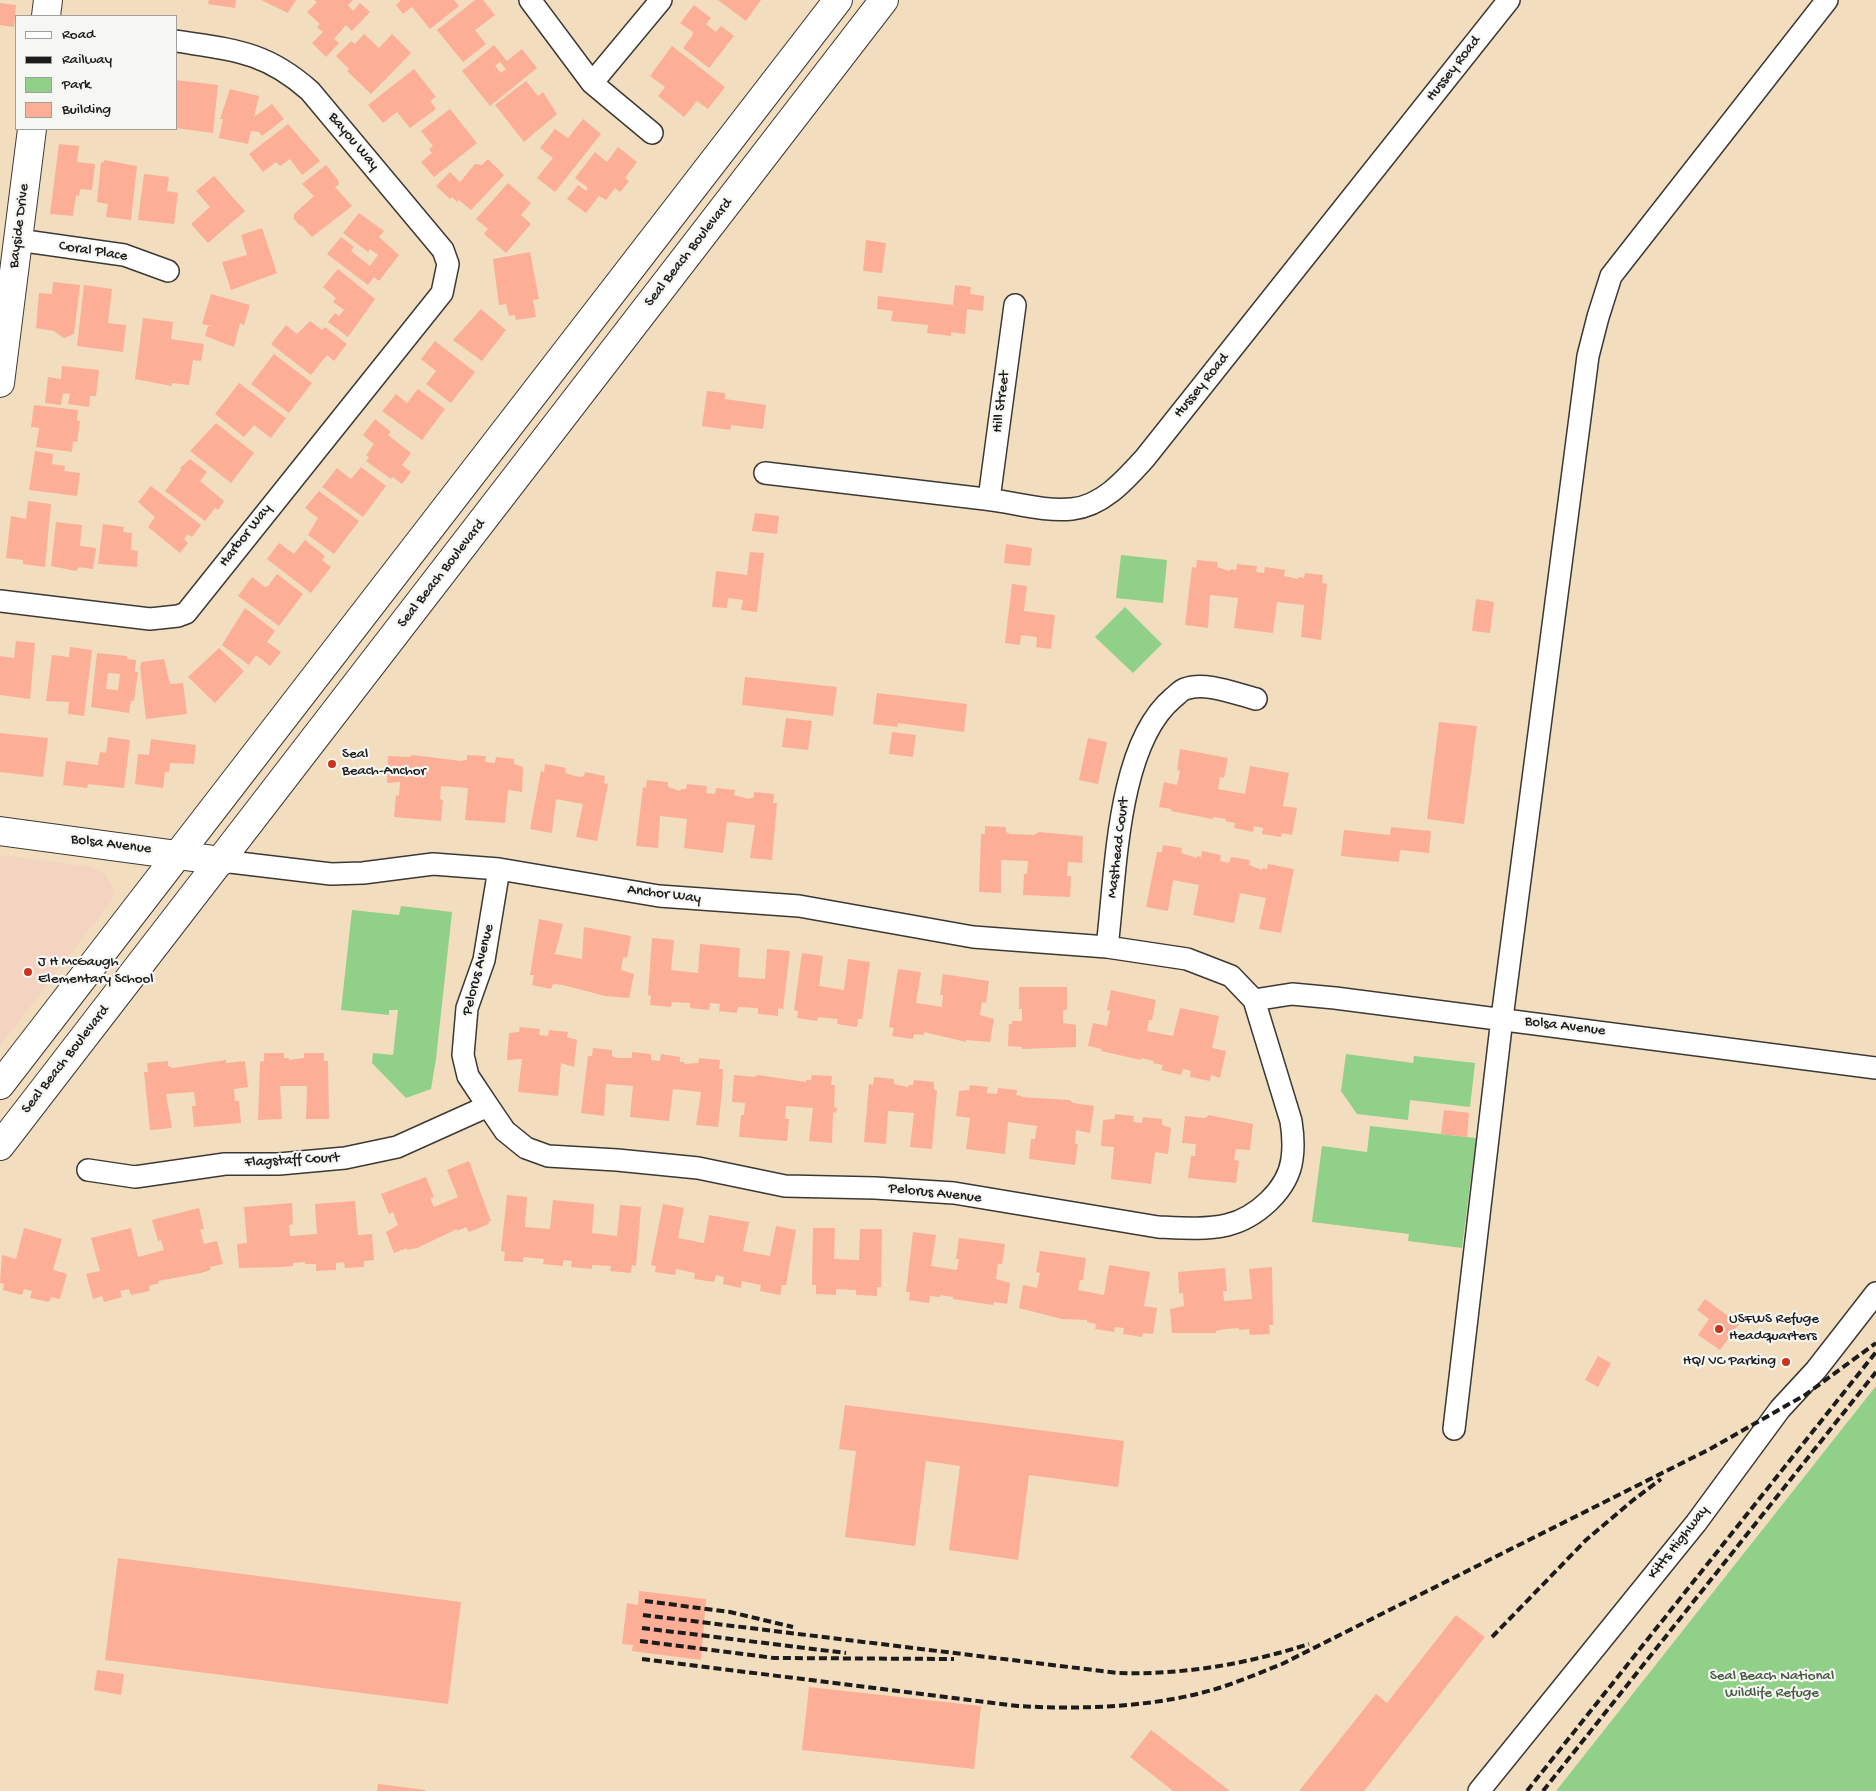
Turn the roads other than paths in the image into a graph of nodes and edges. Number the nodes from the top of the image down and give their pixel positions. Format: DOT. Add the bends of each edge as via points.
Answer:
graph roads {
  1 [pos="48,0"];
  2 [pos="530,0"];
  3 [pos="661,0"];
  4 [pos="838,0"];
  5 [pos="884,0"];
  6 [pos="1509,0"];
  7 [pos="1828,0"];
  8 [pos="46,15"];
  9 [pos="178,41"];
  10 [pos="592,83"];
  11 [pos="32,130"];
  12 [pos="652,133"];
  13 [pos="18,240"];
  14 [pos="168,271"];
  15 [pos="1014,305"];
  16 [pos="424,313"];
  17 [pos="0,383"];
  18 [pos="765,473"];
  19 [pos="989,499"];
  20 [pos="0,602"];
  21 [pos="1256,699"];
  22 [pos="0,831"];
  23 [pos="177,854"];
  24 [pos="222,860"];
  25 [pos="499,869"];
  26 [pos="1107,947"];
  27 [pos="1254,1000"];
  28 [pos="1502,1018"];
  29 [pos="1876,1068"];
  30 [pos="0,1085"];
  31 [pos="488,1106"];
  32 [pos="0,1146"];
  33 [pos="88,1170"];
  34 [pos="1876,1293"];
  35 [pos="1454,1429"];
  36 [pos="1479,1791"];
  1 -- 8 [label="main road"];
  2 -- 10 [label="street"];
  3 -- 10 [label="street"];
  4 -- 23 [label="main road"];
  5 -- 24 [label="main road, Seal Beach Boulevard"];
  6 -- 19 [label="street, Hussey Road" via="1123,482 1098,502 1073,509 1038,508"];
  7 -- 28 [label="street" via="1611,276 1598,316 1588,356"];
  9 -- 16 [label="street, Bayou Way" via="242,51 290,73 310,91 443,250 448,264 442,293"];
  10 -- 12 [label="street"];
  11 -- 13 [label="main road, Bayside Drive"];
  13 -- 14 [label="street, Coral Place" via="124,255"];
  13 -- 17 [label="main road, Bayside Drive"];
  15 -- 19 [label="street, Hill Street"];
  16 -- 20 [label="street, Harbor Way" via="186,613 150,619"];
  18 -- 19 [label="street, Hussey Road"];
  21 -- 26 [label="street, Masthead Court" via="1205,687 1184,689 1164,706 1142,743 1126,791"];
  22 -- 23 [label="main road, Bolsa Avenue"];
  23 -- 24 [label="main road, Bolsa Avenue"];
  23 -- 30 [label="main road"];
  24 -- 25 [label="street, Anchor Way" via="331,874 433,864"];
  24 -- 32 [label="main road, Seal Beach Boulevard"];
  25 -- 26 [label="street, Anchor Way" via="659,896 799,906 973,937"];
  25 -- 31 [label="street, Pelorus Avenue" via="484,960 467,1008 463,1055 468,1076"];
  26 -- 27 [label="street, Pelorus Avenue" via="1187,960 1231,976"];
  27 -- 28 [label="street, Bolsa Avenue" via="1292,994"];
  27 -- 31 [label="street, Pelorus Avenue" via="1292,1121 1292,1161 1287,1177 1270,1199 1250,1216 1227,1225 1158,1227 954,1193 785,1186 698,1168 548,1156 526,1148 505,1131"];
  28 -- 29 [label="street, Bolsa Avenue"];
  28 -- 35 [label="street"];
  31 -- 33 [label="street, Flagstaff Court" via="397,1147 345,1158 279,1164 225,1164 135,1177"];
  34 -- 36 [label="street, Kitts Highway" via="1816,1370 1780,1409 1696,1523"];
}
